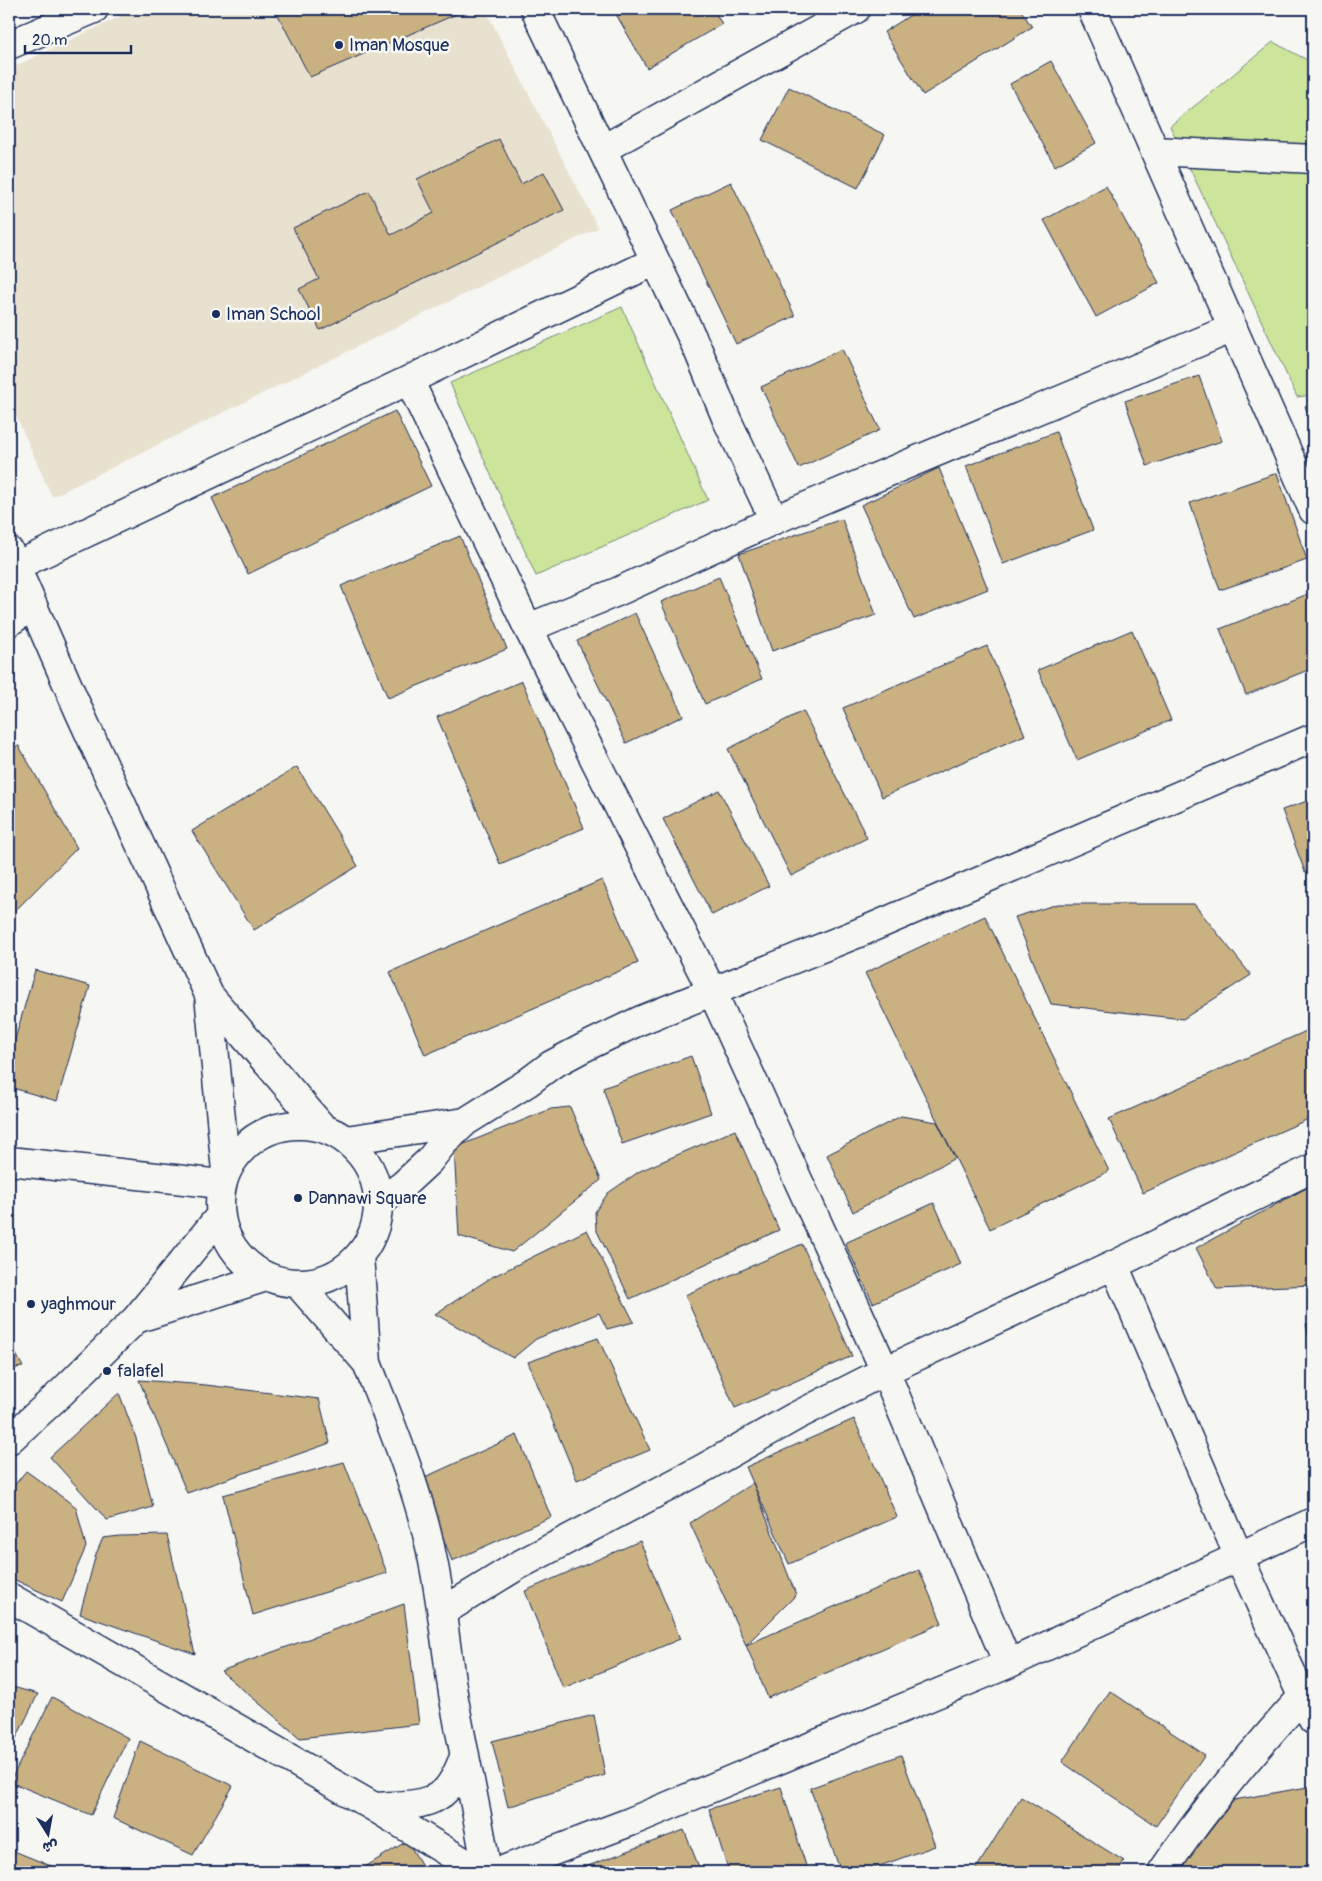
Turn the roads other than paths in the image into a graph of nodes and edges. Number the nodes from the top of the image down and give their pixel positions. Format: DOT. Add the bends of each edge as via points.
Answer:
graph roads {
  1 [pos="94,9"];
  2 [pos="535,9"];
  3 [pos="856,9"];
  4 [pos="1092,9"];
  5 [pos="9,45"];
  6 [pos="603,149"];
  7 [pos="1155,151"];
  8 [pos="1313,159"];
  9 [pos="655,261"];
  10 [pos="1233,328"];
  11 [pos="408,380"];
  12 [pos="1313,510"];
  13 [pos="774,520"];
  14 [pos="12,558"];
  15 [pos="32,606"];
  16 [pos="9,622"];
  17 [pos="528,628"];
  18 [pos="1313,738"];
  19 [pos="712,991"];
  20 [pos="209,995"];
  21 [pos="465,1122"];
  22 [pos="335,1134"];
  23 [pos="9,1161"];
  24 [pos="1313,1168"];
  25 [pos="223,1178"];
  26 [pos="379,1203"];
  27 [pos="219,1217"];
  28 [pos="359,1256"];
  29 [pos="1114,1265"];
  30 [pos="266,1277"];
  31 [pos="298,1284"];
  32 [pos="136,1319"];
  33 [pos="368,1363"];
  34 [pos="885,1371"];
  35 [pos="9,1440"];
  36 [pos="1313,1522"];
  37 [pos="1239,1557"];
  38 [pos="9,1597"];
  39 [pos="442,1612"];
  40 [pos="1008,1664"];
  41 [pos="1308,1708"];
  42 [pos="465,1755"];
  43 [pos="374,1806"];
  44 [pos="480,1872"];
  45 [pos="486,1872"];
  46 [pos="498,1872"];
  47 [pos="1162,1872"];
  1 -- 5 [label="street"];
  2 -- 6 [label="street"];
  3 -- 6 [label="street"];
  4 -- 7 [label="street"];
  6 -- 9 [label="street"];
  7 -- 8 [label="street"];
  7 -- 10 [label="street"];
  9 -- 11 [label="street"];
  9 -- 13 [label="street"];
  10 -- 12 [label="street"];
  10 -- 13 [label="street"];
  11 -- 14 [label="street"];
  11 -- 17 [label="street"];
  13 -- 17 [label="street" via="617,592"];
  14 -- 15 [label="street"];
  15 -- 16 [label="street"];
  15 -- 20 [label="street"];
  17 -- 19 [label="street"];
  18 -- 19 [label="street" via="866,930"];
  19 -- 21 [label="street" via="640,1021 559,1061"];
  19 -- 34 [label="street"];
  20 -- 22 [label="street"];
  20 -- 25 [label="street"];
  21 -- 22 [label="street"];
  21 -- 26 [label="street" via="429,1161"];
  22 -- 25 [label="street" via="297,1124 272,1129 249,1141 232,1160"];
  22 -- 26 [label="street" via="363,1157 374,1178"];
  23 -- 25 [label="street"];
  24 -- 29 [label="street"];
  25 -- 27 [label="street" via="218,1200"];
  26 -- 28 [label="street" via="379,1217"];
  27 -- 30 [label="street" via="228,1242 244,1262"];
  27 -- 32 [label="street"];
  28 -- 31 [label="street" via="341,1271 320,1281"];
  28 -- 33 [label="street"];
  29 -- 34 [label="street"];
  29 -- 37 [label="street"];
  30 -- 31 [label="street"];
  30 -- 32 [label="street"];
  31 -- 33 [label="street"];
  32 -- 35 [label="street"];
  33 -- 39 [label="street" via="424,1522"];
  34 -- 39 [label="street" via="517,1566"];
  34 -- 40 [label="street"];
  36 -- 37 [label="street"];
  37 -- 40 [label="street"];
  37 -- 41 [label="street"];
  38 -- 43 [label="street"];
  39 -- 42 [label="street"];
  40 -- 46 [label="street" via="630,1822"];
  41 -- 47 [label="street" via="1238,1770"];
  42 -- 43 [label="street" via="454,1779 434,1798 420,1803"];
  42 -- 45 [label="street"];
  43 -- 44 [label="street"];
}
